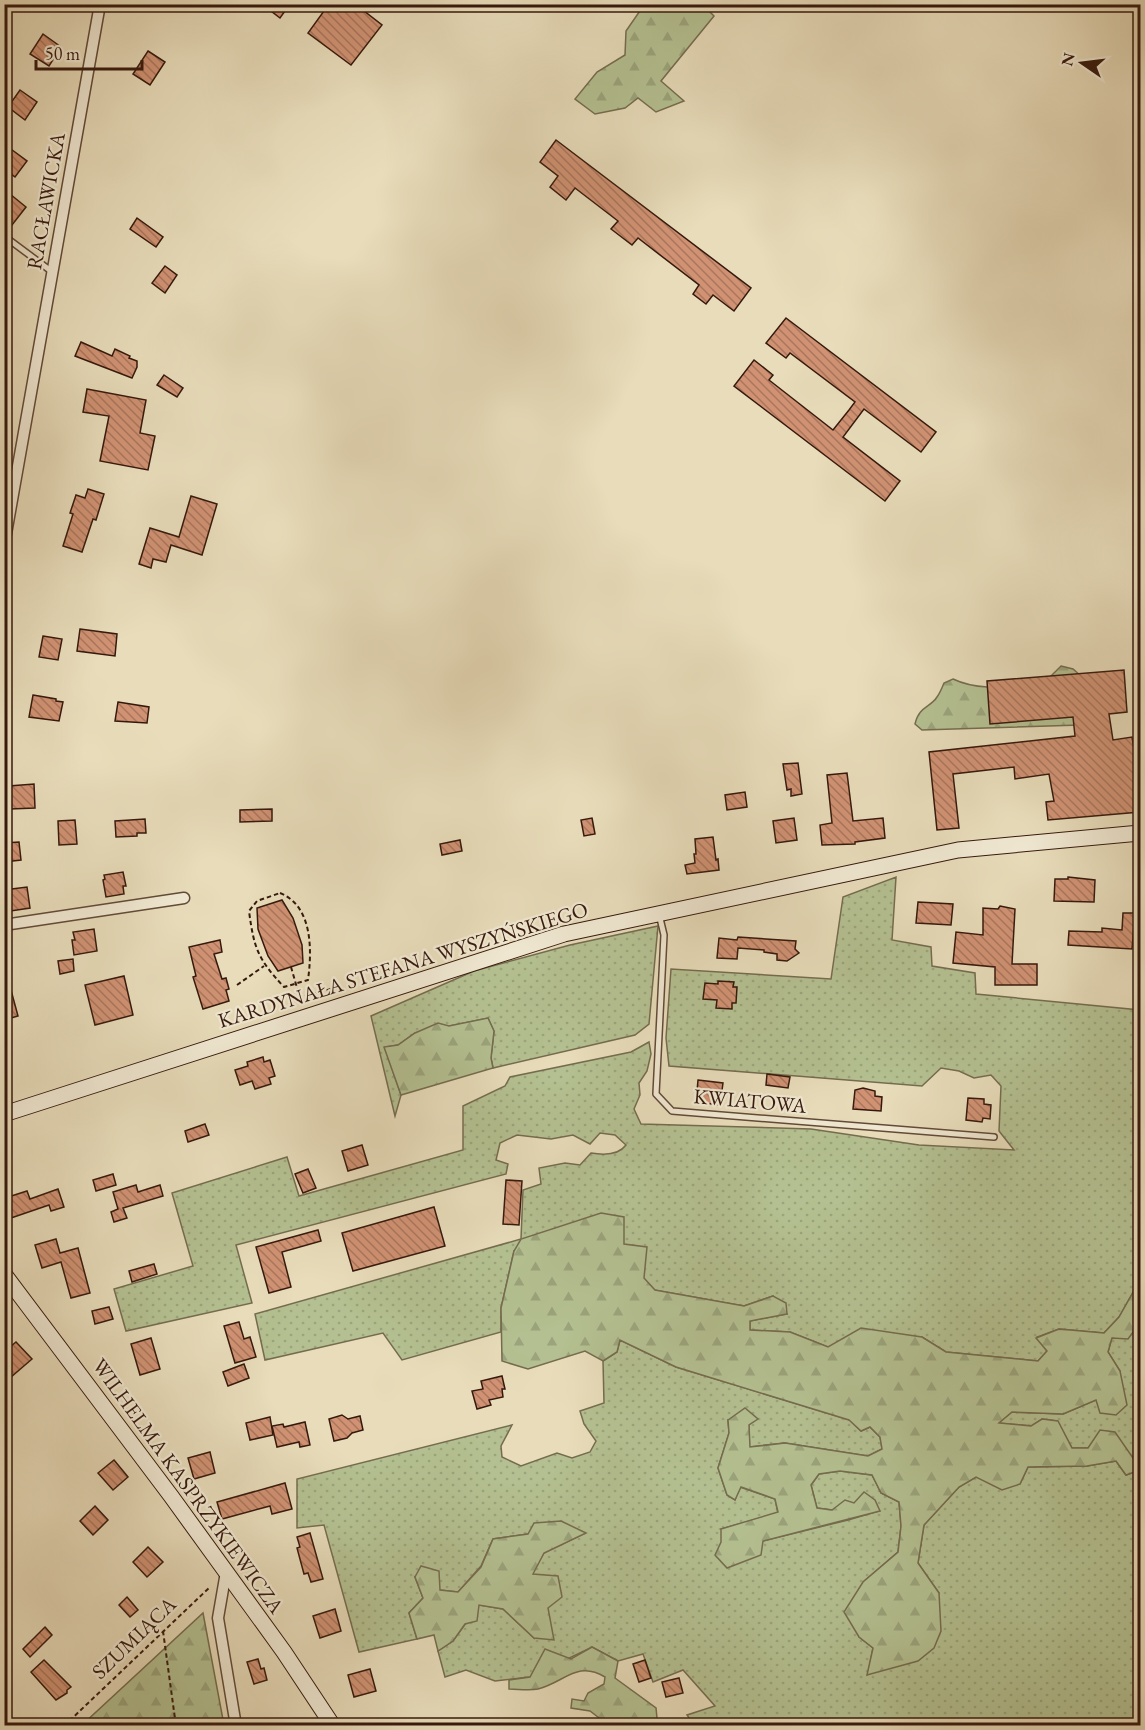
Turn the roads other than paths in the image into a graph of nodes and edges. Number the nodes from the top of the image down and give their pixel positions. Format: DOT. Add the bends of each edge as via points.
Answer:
graph roads {
  1 [pos="100,4"];
  2 [pos="4,236"];
  3 [pos="52,272"];
  4 [pos="4,545"];
  5 [pos="1140,833"];
  6 [pos="184,898"];
  7 [pos="659,913"];
  8 [pos="4,925"];
  9 [pos="4,1114"];
  10 [pos="994,1137"];
  11 [pos="4,1274"];
  12 [pos="226,1572"];
  13 [pos="236,1725"];
  14 [pos="333,1725"];
  1 -- 3 [label="street, RACŁAWICKA"];
  2 -- 3 [label="lane"];
  3 -- 4 [label="street, RACŁAWICKA"];
  5 -- 7 [label="street, KARDYNAŁA STEFANA WYSZYŃSKIEGO" via="958,850"];
  6 -- 8 [label="street"];
  7 -- 9 [label="street, KARDYNAŁA STEFANA WYSZYŃSKIEGO" via="564,934 396,982"];
  7 -- 10 [label="lane, KWIATOWA" via="664,935 656,1094 672,1112"];
  11 -- 12 [label="street, WILHELMA KASPRZYKIEWICZA" via="104,1403"];
  12 -- 13 [label="street" via="218,1618"];
  12 -- 14 [label="street, WILHELMA KASPRZYKIEWICZA"];
}
